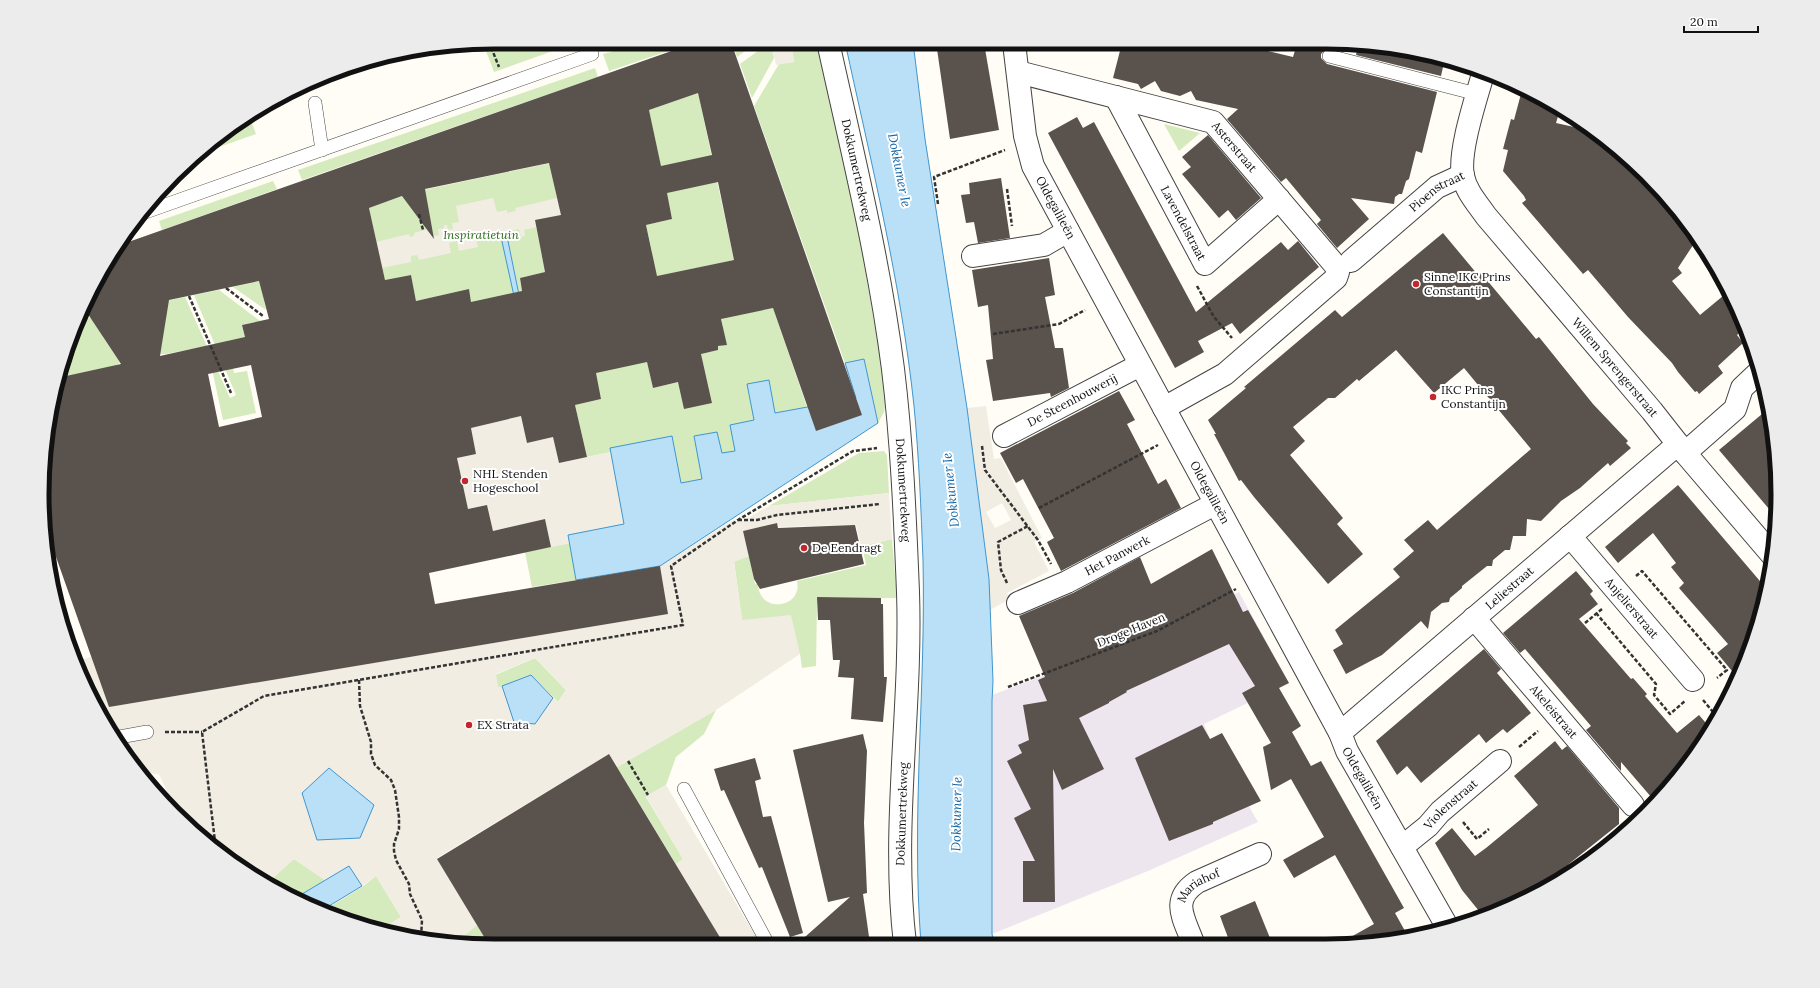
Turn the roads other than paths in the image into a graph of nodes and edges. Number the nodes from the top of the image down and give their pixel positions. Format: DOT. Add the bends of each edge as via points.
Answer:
graph roads {
  1 [pos="829,49"];
  2 [pos="1015,49"];
  3 [pos="592,54"];
  4 [pos="1328,56"];
  5 [pos="1018,72"];
  6 [pos="1480,84"];
  7 [pos="1116,97"];
  8 [pos="315,103"];
  9 [pos="322,150"];
  10 [pos="1463,175"];
  11 [pos="1279,199"];
  12 [pos="152,210"];
  13 [pos="1068,231"];
  14 [pos="973,256"];
  15 [pos="1345,266"];
  16 [pos="1140,365"];
  17 [pos="1755,376"];
  18 [pos="1164,408"];
  19 [pos="1004,436"];
  20 [pos="1682,448"];
  21 [pos="1215,504"];
  22 [pos="1570,536"];
  23 [pos="1767,549"];
  24 [pos="1018,603"];
  25 [pos="1474,618"];
  26 [pos="1692,688"];
  27 [pos="147,732"];
  28 [pos="1340,733"];
  29 [pos="121,737"];
  30 [pos="1500,761"];
  31 [pos="684,789"];
  32 [pos="1633,805"];
  33 [pos="1402,847"];
  34 [pos="1260,854"];
  35 [pos="1445,923"];
  36 [pos="765,939"];
  37 [pos="905,939"];
  38 [pos="1192,939"];
  1 -- 37 [label="street, Dokkumertrekweg" via="879,282 893,369 905,503 909,636 901,861"];
  2 -- 5 [label="street, Oldegalileën"];
  3 -- 9 [label="lane"];
  4 -- 6 [label="lane"];
  5 -- 7 [label="street, Asterstraat"];
  5 -- 13 [label="street, Oldegalileën" via="1027,143 1033,166"];
  6 -- 10 [label="street, Pioenstraat" via="1464,148"];
  7 -- 11 [label="street, Asterstraat" via="1214,122"];
  7 -- 11 [label="street, Lavendelstraat" via="1205,264"];
  8 -- 9 [label="lane"];
  9 -- 12 [label="lane"];
  10 -- 15 [label="street, Pioenstraat" via="1437,187"];
  10 -- 20 [label="street, Willem Sprengerstraat" via="1470,195 1486,216"];
  11 -- 15 [label="street, Asterstraat" via="1331,259"];
  13 -- 14 [label="street" via="1044,245"];
  13 -- 16 [label="street, Oldegalileën"];
  15 -- 18 [label="street, Pioenstraat" via="1329,285 1225,374"];
  16 -- 18 [label="street, Oldegalileën"];
  16 -- 19 [label="street, De Steenhouwerij"];
  17 -- 20 [label="street, Leliestraat" via="1742,388 1735,410"];
  18 -- 21 [label="street, Oldegalileën"];
  20 -- 22 [label="street, Leliestraat"];
  20 -- 23 [label="street, Willem Sprengerstraat"];
  21 -- 24 [label="street, Het Panwerk" via="1062,584"];
  21 -- 28 [label="street, Oldegalileën"];
  22 -- 25 [label="street, Leliestraat"];
  22 -- 26 [label="street, Anjelierstraat"];
  25 -- 28 [label="street, Leliestraat"];
  25 -- 32 [label="street, Akeleistraat"];
  27 -- 29 [label="lane"];
  28 -- 33 [label="street, Oldegalileën" via="1347,751"];
  30 -- 33 [label="street, Violenstraat"];
  31 -- 36 [label="lane"];
  33 -- 35 [label="street, Oldegalileën"];
  34 -- 38 [label="street, Mariahof" via="1188,888 1182,898 1181,910"];
}
